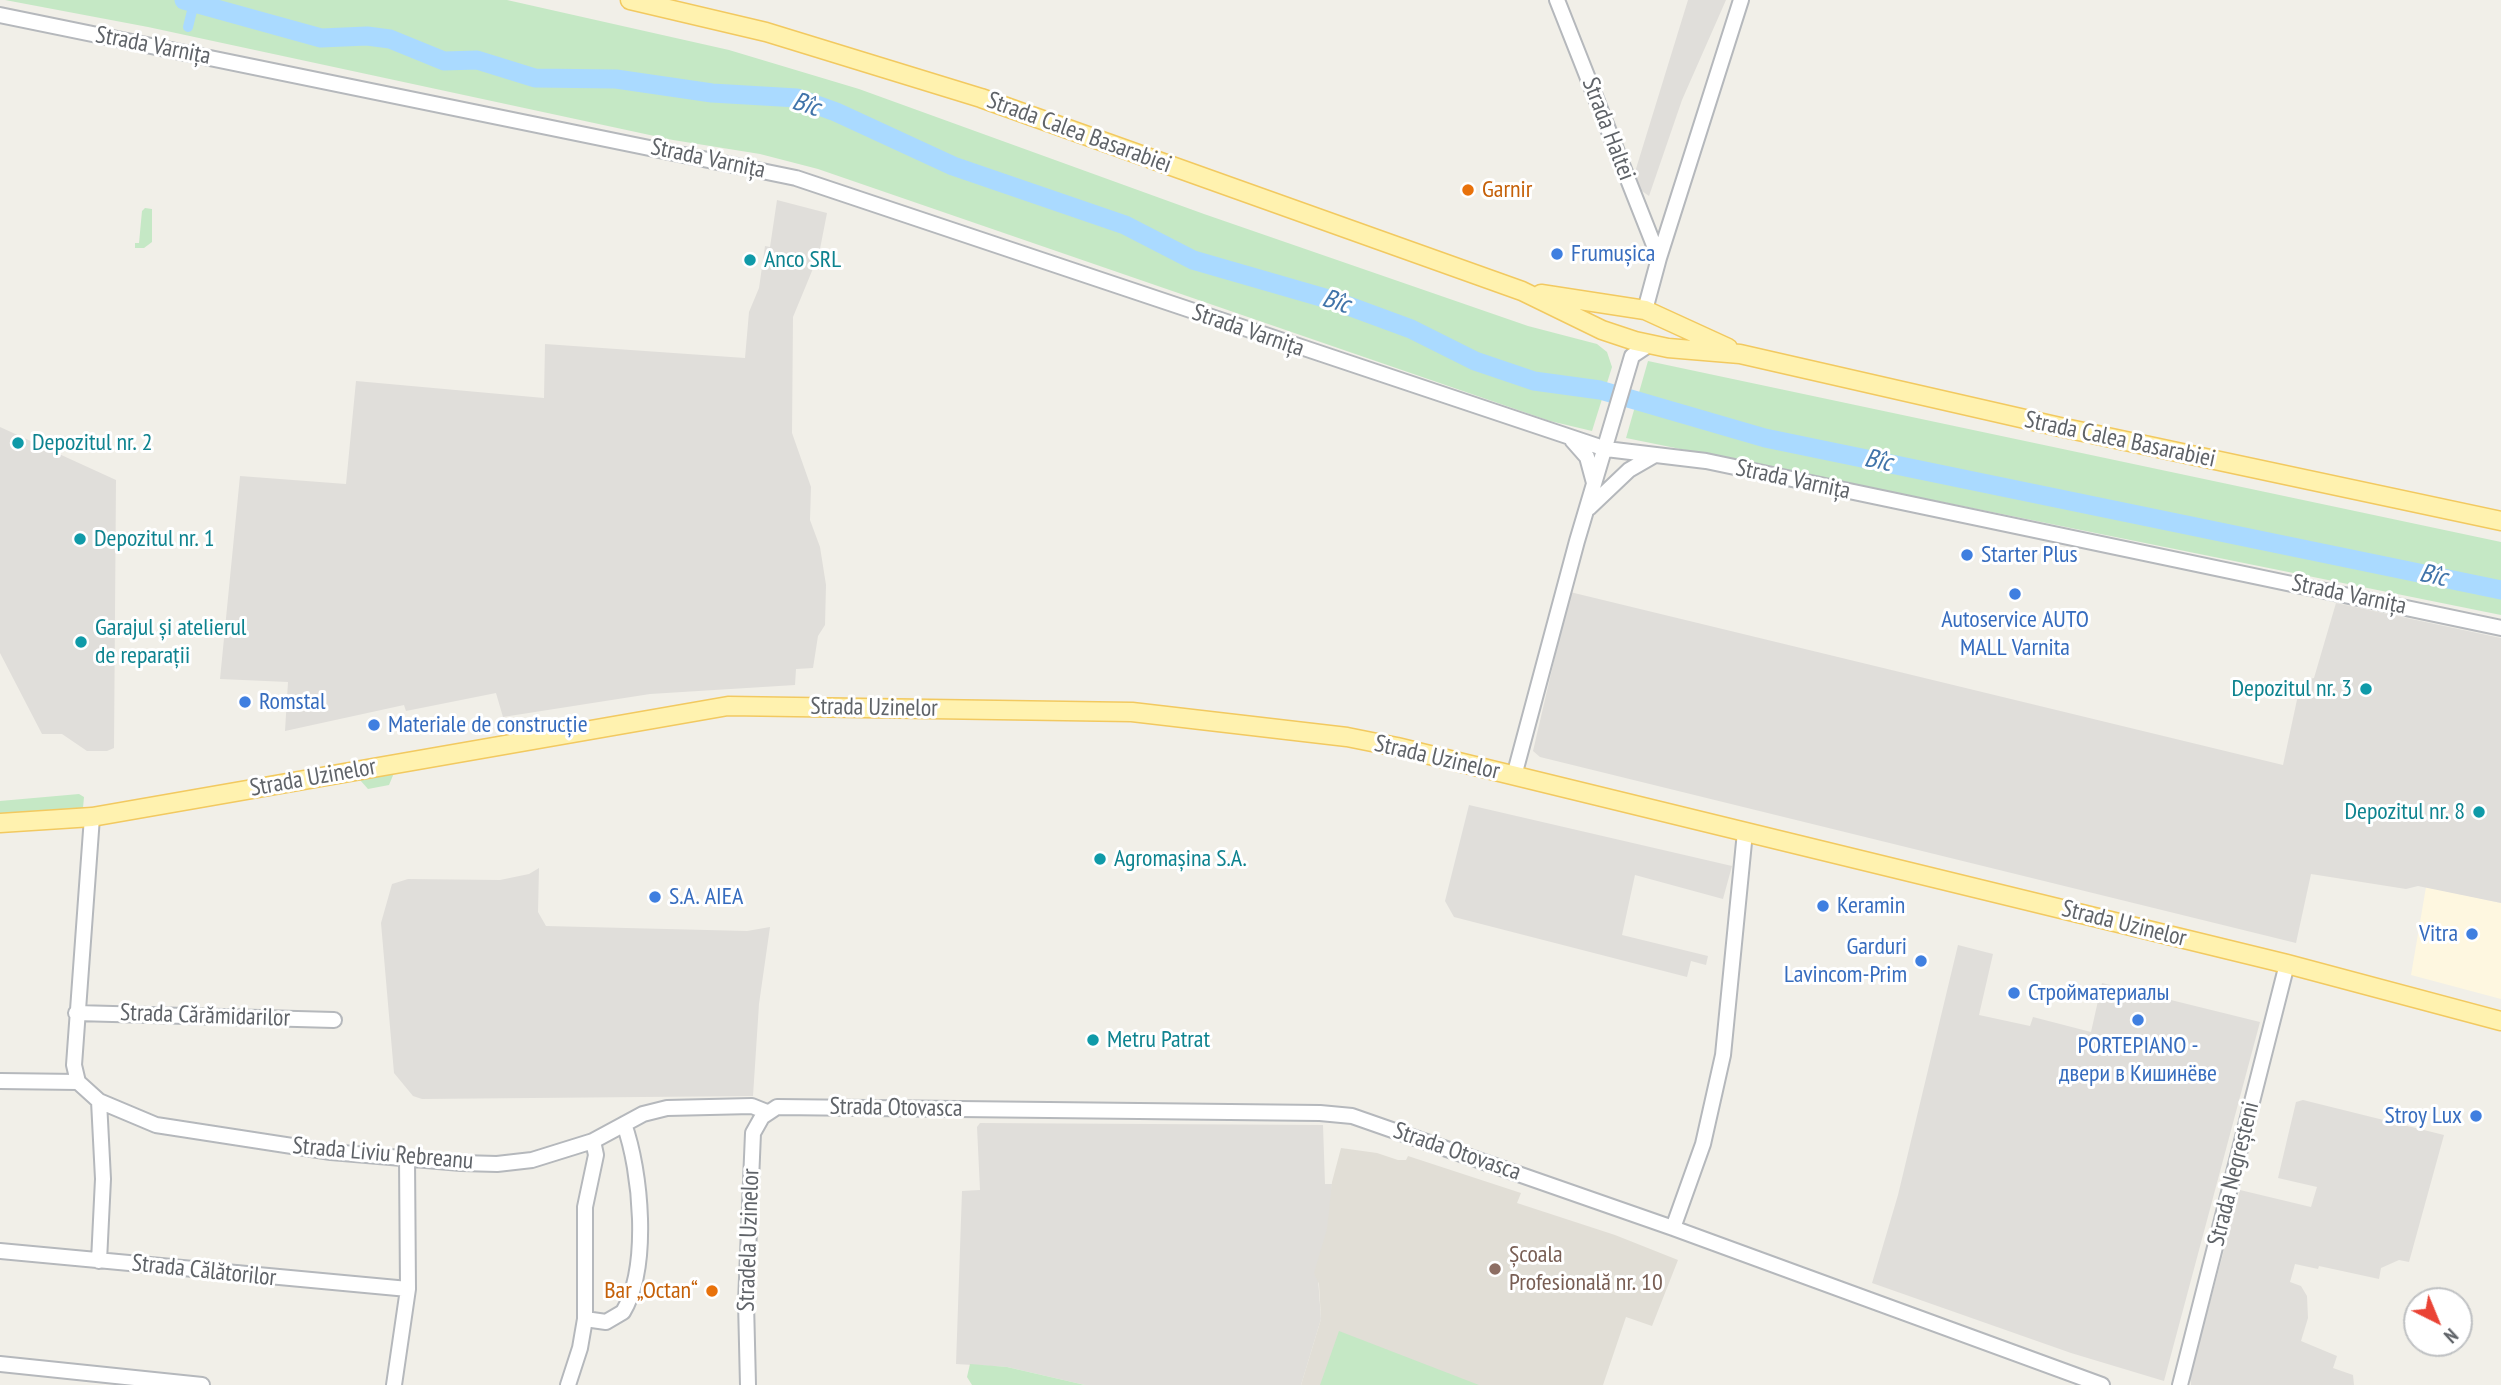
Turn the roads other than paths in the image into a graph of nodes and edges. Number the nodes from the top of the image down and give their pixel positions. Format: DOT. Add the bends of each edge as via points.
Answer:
graph roads {
  1 [pos="629,0"];
  2 [pos="1557,0"];
  3 [pos="1741,0"];
  4 [pos="0,15"];
  5 [pos="1659,258"];
  6 [pos="1522,292"];
  7 [pos="1645,311"];
  8 [pos="1622,336"];
  9 [pos="1650,344"];
  10 [pos="1741,354"];
  11 [pos="1631,361"];
  12 [pos="1571,439"];
  13 [pos="1608,442"];
  14 [pos="1655,455"];
  15 [pos="1594,484"];
  16 [pos="1586,511"];
  17 [pos="2501,521"];
  18 [pos="2501,628"];
  19 [pos="1514,776"];
  20 [pos="92,817"];
  21 [pos="0,823"];
  22 [pos="1745,832"];
  23 [pos="2287,964"];
  24 [pos="76,1013"];
  25 [pos="334,1020"];
  26 [pos="2501,1021"];
  27 [pos="0,1081"];
  28 [pos="78,1082"];
  29 [pos="99,1101"];
  30 [pos="772,1109"];
  31 [pos="624,1124"];
  32 [pos="593,1141"];
  33 [pos="407,1159"];
  34 [pos="1673,1228"];
  35 [pos="0,1251"];
  36 [pos="99,1261"];
  37 [pos="408,1289"];
  38 [pos="585,1319"];
  39 [pos="0,1364"];
  40 [pos="202,1385"];
  41 [pos="394,1385"];
  42 [pos="568,1385"];
  43 [pos="748,1385"];
  44 [pos="2102,1385"];
  45 [pos="2180,1385"];
  1 -- 6 [label="main road, Strada Calea Basarabiei" via="766,32 981,98"];
  2 -- 5 [label="street, Strada Haltei"];
  3 -- 5 [label="street"];
  4 -- 12 [label="street, Strada Varnița" via="796,178"];
  5 -- 7 [label="street"];
  6 -- 7 [label="main road, Strada Calea Basarabiei"];
  6 -- 8 [label="main road, Strada Calea Basarabiei"];
  7 -- 8 [label="main road" via="1623,322"];
  7 -- 9 [label="main road" via="1657,331"];
  7 -- 10 [label="main road, Strada Calea Basarabiei"];
  8 -- 9 [label="main road, Strada Calea Basarabiei"];
  8 -- 11 [label="street"];
  9 -- 10 [label="main road, Strada Calea Basarabiei"];
  9 -- 11 [label="street"];
  10 -- 17 [label="main road, Strada Calea Basarabiei" via="2060,428"];
  11 -- 13 [label="street"];
  12 -- 13 [label="street, Strada Varnița"];
  12 -- 15 [label="street" via="1587,457"];
  13 -- 14 [label="street, Strada Varnița"];
  13 -- 15 [label="street"];
  14 -- 16 [label="street" via="1616,481"];
  14 -- 18 [label="street, Strada Varnița" via="1706,461"];
  15 -- 16 [label="street"];
  16 -- 19 [label="street"];
  19 -- 20 [label="main road, Strada Uzinelor" via="1347,737 1132,712 728,706"];
  19 -- 22 [label="main road, Strada Uzinelor"];
  20 -- 21 [label="main road, Strada Uzinelor"];
  20 -- 24 [label="street"];
  22 -- 23 [label="main road, Strada Uzinelor"];
  22 -- 34 [label="street" via="1723,1055 1703,1144"];
  23 -- 26 [label="main road, Strada Uzinelor"];
  23 -- 45 [label="street, Strada Negreșteni"];
  24 -- 25 [label="street, Strada Cărămidarilor"];
  24 -- 28 [label="street" via="74,1065"];
  27 -- 28 [label="street"];
  28 -- 29 [label="street, Strada Liviu Rebreanu"];
  29 -- 33 [label="street, Strada Liviu Rebreanu" via="156,1125"];
  29 -- 36 [label="street" via="103,1179"];
  30 -- 31 [label="street, Strada Liviu Rebreanu" via="667,1108"];
  30 -- 34 [label="street, Strada Otovasca" via="1343,1114"];
  30 -- 43 [label="street, Stradela Uzinelor" via="753,1133 746,1302"];
  31 -- 32 [label="street, Strada Liviu Rebreanu"];
  31 -- 38 [label="street" via="635,1176 639,1234 635,1283 624,1312 606,1322"];
  32 -- 33 [label="street, Strada Liviu Rebreanu" via="532,1160 497,1164"];
  32 -- 38 [label="street" via="596,1156 585,1207"];
  33 -- 37 [label="street"];
  34 -- 44 [label="street, Strada Otovasca"];
  35 -- 36 [label="street, Strada Călătorilor"];
  36 -- 37 [label="street, Strada Călătorilor"];
  37 -- 41 [label="street"];
  38 -- 42 [label="street"];
  39 -- 40 [label="street"];
}
